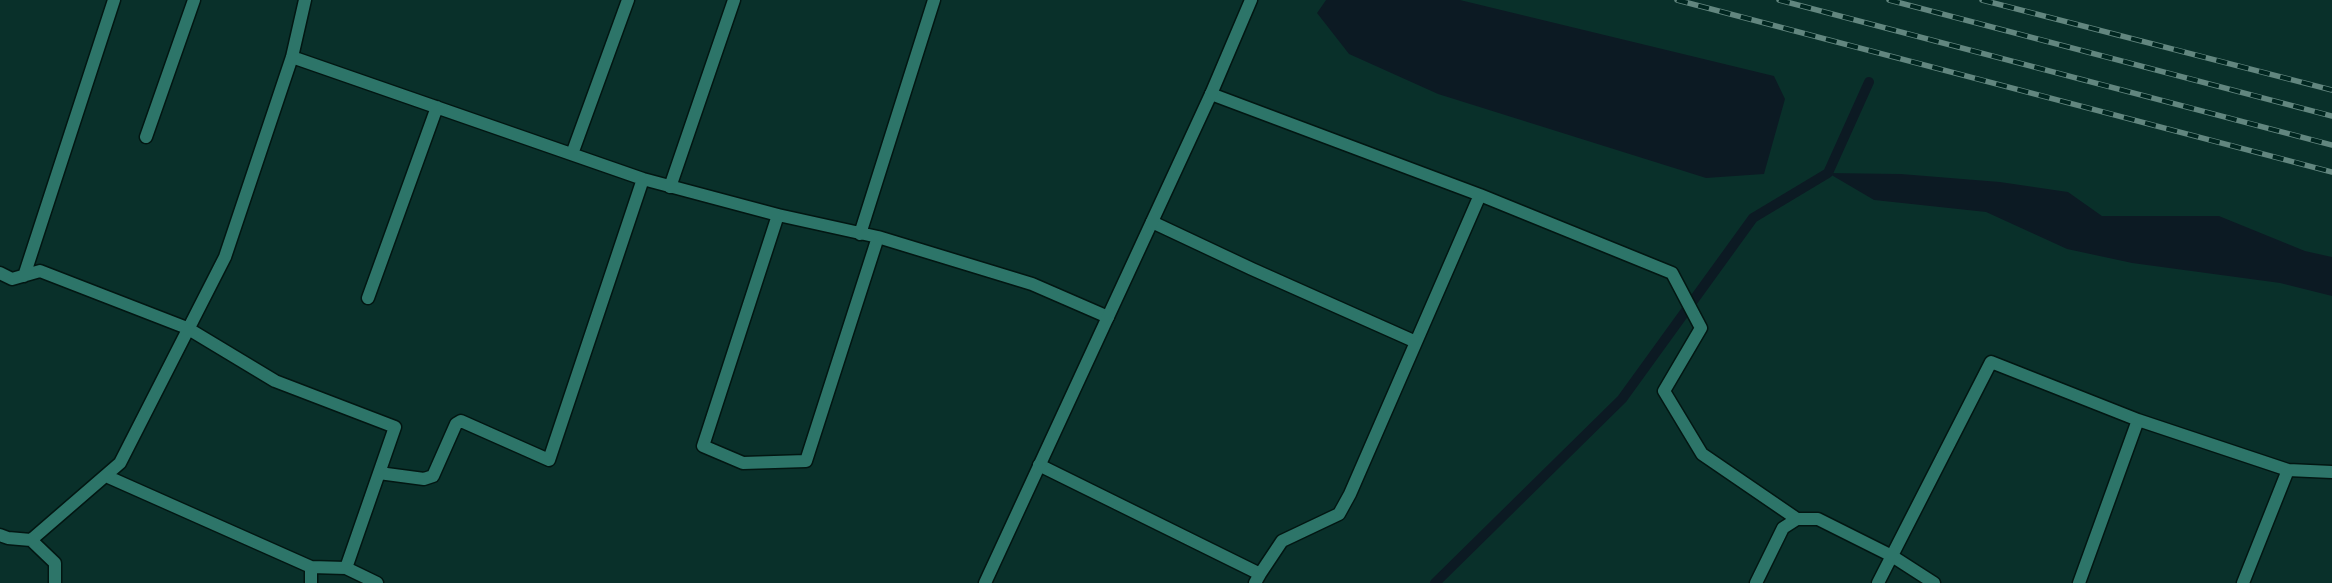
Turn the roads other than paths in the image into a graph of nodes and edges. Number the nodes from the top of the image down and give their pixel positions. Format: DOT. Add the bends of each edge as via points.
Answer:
graph roads {
  1 [pos="114,0"];
  2 [pos="194,0"];
  3 [pos="305,0"];
  4 [pos="628,0"];
  5 [pos="734,0"];
  6 [pos="934,0"];
  7 [pos="1251,0"];
  8 [pos="292,57"];
  9 [pos="1211,94"];
  10 [pos="437,107"];
  11 [pos="146,137"];
  12 [pos="572,154"];
  13 [pos="643,179"];
  14 [pos="670,186"];
  15 [pos="1480,195"];
  16 [pos="778,215"];
  17 [pos="1152,222"];
  18 [pos="860,234"];
  19 [pos="878,237"];
  20 [pos="0,273"];
  21 [pos="24,276"];
  22 [pos="368,298"];
  23 [pos="1108,317"];
  24 [pos="188,328"];
  25 [pos="1416,342"];
  26 [pos="2138,420"];
  27 [pos="1039,465"];
  28 [pos="2288,470"];
  29 [pos="2332,472"];
  30 [pos="379,473"];
  31 [pos="106,476"];
  32 [pos="1797,519"];
  33 [pos="0,535"];
  34 [pos="30,540"];
  35 [pos="1892,556"];
  36 [pos="311,566"];
  37 [pos="346,568"];
  38 [pos="1257,578"];
  39 [pos="55,583"];
  40 [pos="311,583"];
  41 [pos="377,583"];
  42 [pos="985,583"];
  43 [pos="1756,583"];
  44 [pos="1878,583"];
  45 [pos="1934,583"];
  46 [pos="2080,583"];
  47 [pos="2242,583"];
  1 -- 21 [label="street"];
  2 -- 11 [label="street"];
  3 -- 8 [label="street"];
  4 -- 12 [label="street"];
  5 -- 14 [label="street"];
  6 -- 18 [label="street"];
  7 -- 9 [label="street"];
  8 -- 10 [label="street"];
  8 -- 24 [label="street" via="225,257"];
  9 -- 15 [label="street"];
  9 -- 17 [label="street"];
  10 -- 12 [label="street"];
  10 -- 22 [label="street"];
  12 -- 13 [label="street"];
  13 -- 14 [label="street"];
  13 -- 30 [label="street" via="549,460 461,421 456,424 433,476 424,479"];
  14 -- 16 [label="street"];
  15 -- 25 [label="street"];
  15 -- 32 [label="street" via="1672,274 1700,328 1664,391 1702,454"];
  16 -- 18 [label="street"];
  16 -- 19 [label="street" via="703,446 743,463 806,461"];
  17 -- 23 [label="street"];
  17 -- 25 [label="street"];
  18 -- 19 [label="street"];
  19 -- 23 [label="street" via="1032,284"];
  20 -- 21 [label="street" via="12,279"];
  21 -- 24 [label="street" via="40,271"];
  23 -- 27 [label="street"];
  24 -- 30 [label="street" via="275,381 395,427"];
  24 -- 31 [label="street" via="120,463"];
  25 -- 38 [label="street" via="1339,514 1282,541"];
  26 -- 28 [label="street"];
  26 -- 35 [label="street" via="1991,362"];
  26 -- 46 [label="street"];
  27 -- 38 [label="street"];
  27 -- 42 [label="street"];
  28 -- 29 [label="street"];
  28 -- 47 [label="street"];
  30 -- 37 [label="street"];
  31 -- 34 [label="street"];
  31 -- 36 [label="street"];
  32 -- 35 [label="street" via="1818,519"];
  32 -- 43 [label="street" via="1782,528"];
  33 -- 34 [label="street"];
  34 -- 39 [label="street" via="55,563"];
  35 -- 44 [label="street"];
  35 -- 45 [label="street"];
  36 -- 37 [label="street"];
  36 -- 40 [label="street"];
  37 -- 41 [label="street"];
}
